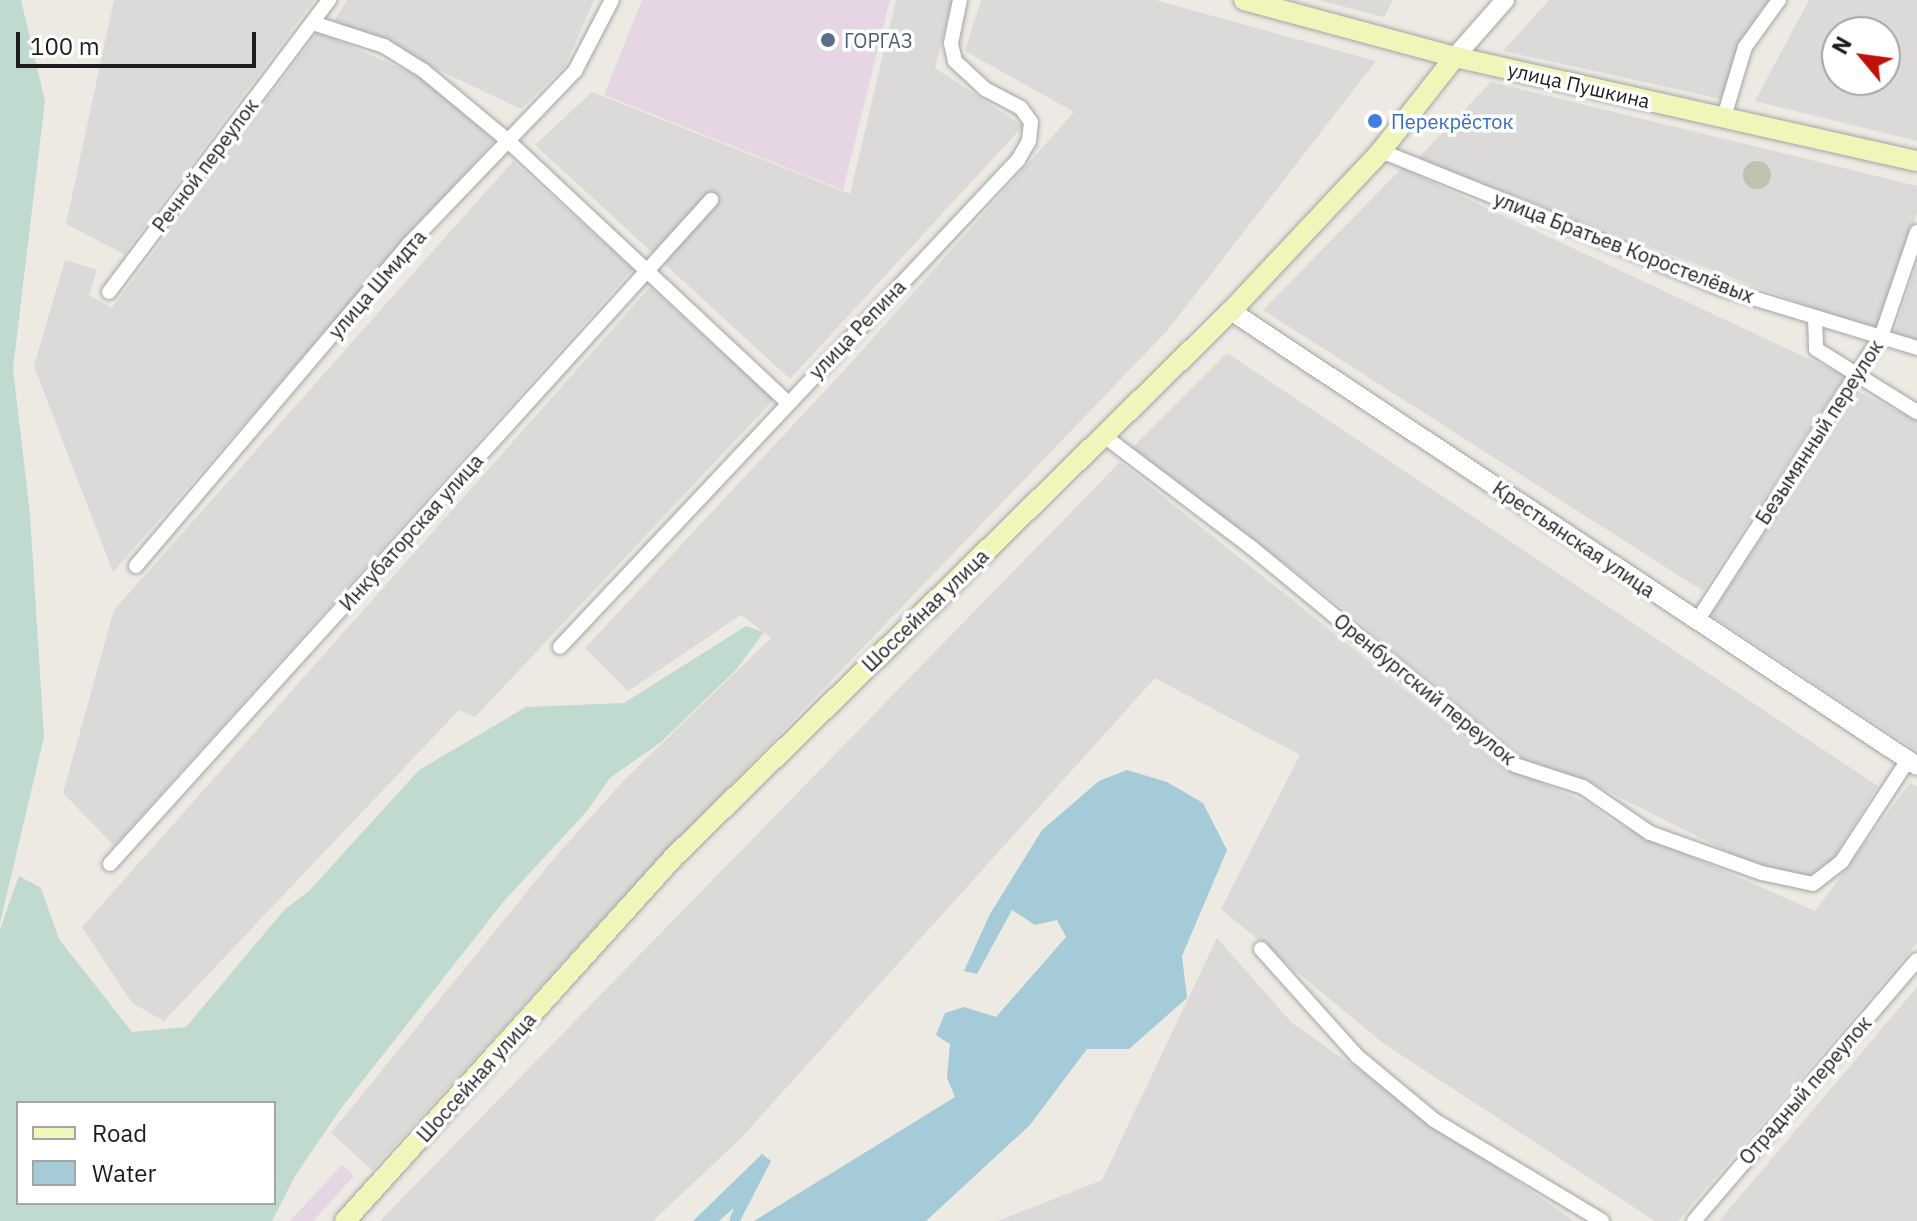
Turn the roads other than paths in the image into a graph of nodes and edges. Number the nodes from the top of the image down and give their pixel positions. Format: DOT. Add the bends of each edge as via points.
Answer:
graph roads {
  1 [pos="329,0"];
  2 [pos="612,0"];
  3 [pos="960,0"];
  4 [pos="1244,0"];
  5 [pos="1505,0"];
  6 [pos="1779,0"];
  7 [pos="313,23"];
  8 [pos="1455,57"];
  9 [pos="1724,117"];
  10 [pos="507,140"];
  11 [pos="1381,151"];
  12 [pos="1917,161"];
  13 [pos="711,200"];
  14 [pos="1917,232"];
  15 [pos="647,271"];
  16 [pos="109,292"];
  17 [pos="1231,311"];
  18 [pos="1815,317"];
  19 [pos="1881,337"];
  20 [pos="1917,348"];
  21 [pos="1856,372"];
  22 [pos="787,402"];
  23 [pos="1917,412"];
  24 [pos="1104,436"];
  25 [pos="136,566"];
  26 [pos="1697,621"];
  27 [pos="560,647"];
  28 [pos="1912,763"];
  29 [pos="110,864"];
  30 [pos="1261,949"];
  31 [pos="1917,960"];
  32 [pos="345,1221"];
  33 [pos="1602,1221"];
  34 [pos="1694,1221"];
  1 -- 7 [label="street, Речной переулок"];
  2 -- 10 [label="street, улица Шмидта" via="575,71"];
  3 -- 22 [label="street, улица Репина" via="951,43 955,61 985,89 1021,108 1031,122 1029,141 1018,160"];
  4 -- 8 [label="main road, улица Пушкина"];
  5 -- 8 [label="street, Шоссейная улица"];
  6 -- 9 [label="street" via="1745,47"];
  7 -- 10 [label="street" via="384,46 424,71"];
  7 -- 16 [label="street, Речной переулок"];
  8 -- 9 [label="main road, улица Пушкина"];
  8 -- 11 [label="main road, Шоссейная улица"];
  9 -- 12 [label="main road, улица Пушкина"];
  10 -- 15 [label="street"];
  10 -- 25 [label="street, улица Шмидта" via="409,244"];
  11 -- 17 [label="main road, Шоссейная улица"];
  11 -- 18 [label="street, улица Братьев Коростелёвых" via="1720,288"];
  13 -- 15 [label="street, Инкубаторская улица"];
  14 -- 19 [label="street, Безымянный переулок"];
  15 -- 22 [label="street"];
  15 -- 29 [label="street, Инкубаторская улица"];
  17 -- 24 [label="main road, Шоссейная улица"];
  17 -- 26 [label="street, Крестьянская улица"];
  18 -- 19 [label="street, улица Братьев Коростелёвых"];
  18 -- 21 [label="street" via="1816,349"];
  19 -- 20 [label="street, улица Братьев Коростелёвых"];
  19 -- 21 [label="street, Безымянный переулок"];
  21 -- 23 [label="street"];
  21 -- 26 [label="street, Безымянный переулок"];
  22 -- 27 [label="street, улица Репина"];
  24 -- 28 [label="street, Оренбургский переулок" via="1251,547 1515,765 1583,787 1650,833 1762,873 1813,884 1842,861"];
  24 -- 32 [label="main road, Шоссейная улица" via="677,854"];
  26 -- 28 [label="street, Крестьянская улица"];
  30 -- 33 [label="street" via="1357,1056 1434,1120"];
  31 -- 34 [label="street, Отрадный переулок"];
}
